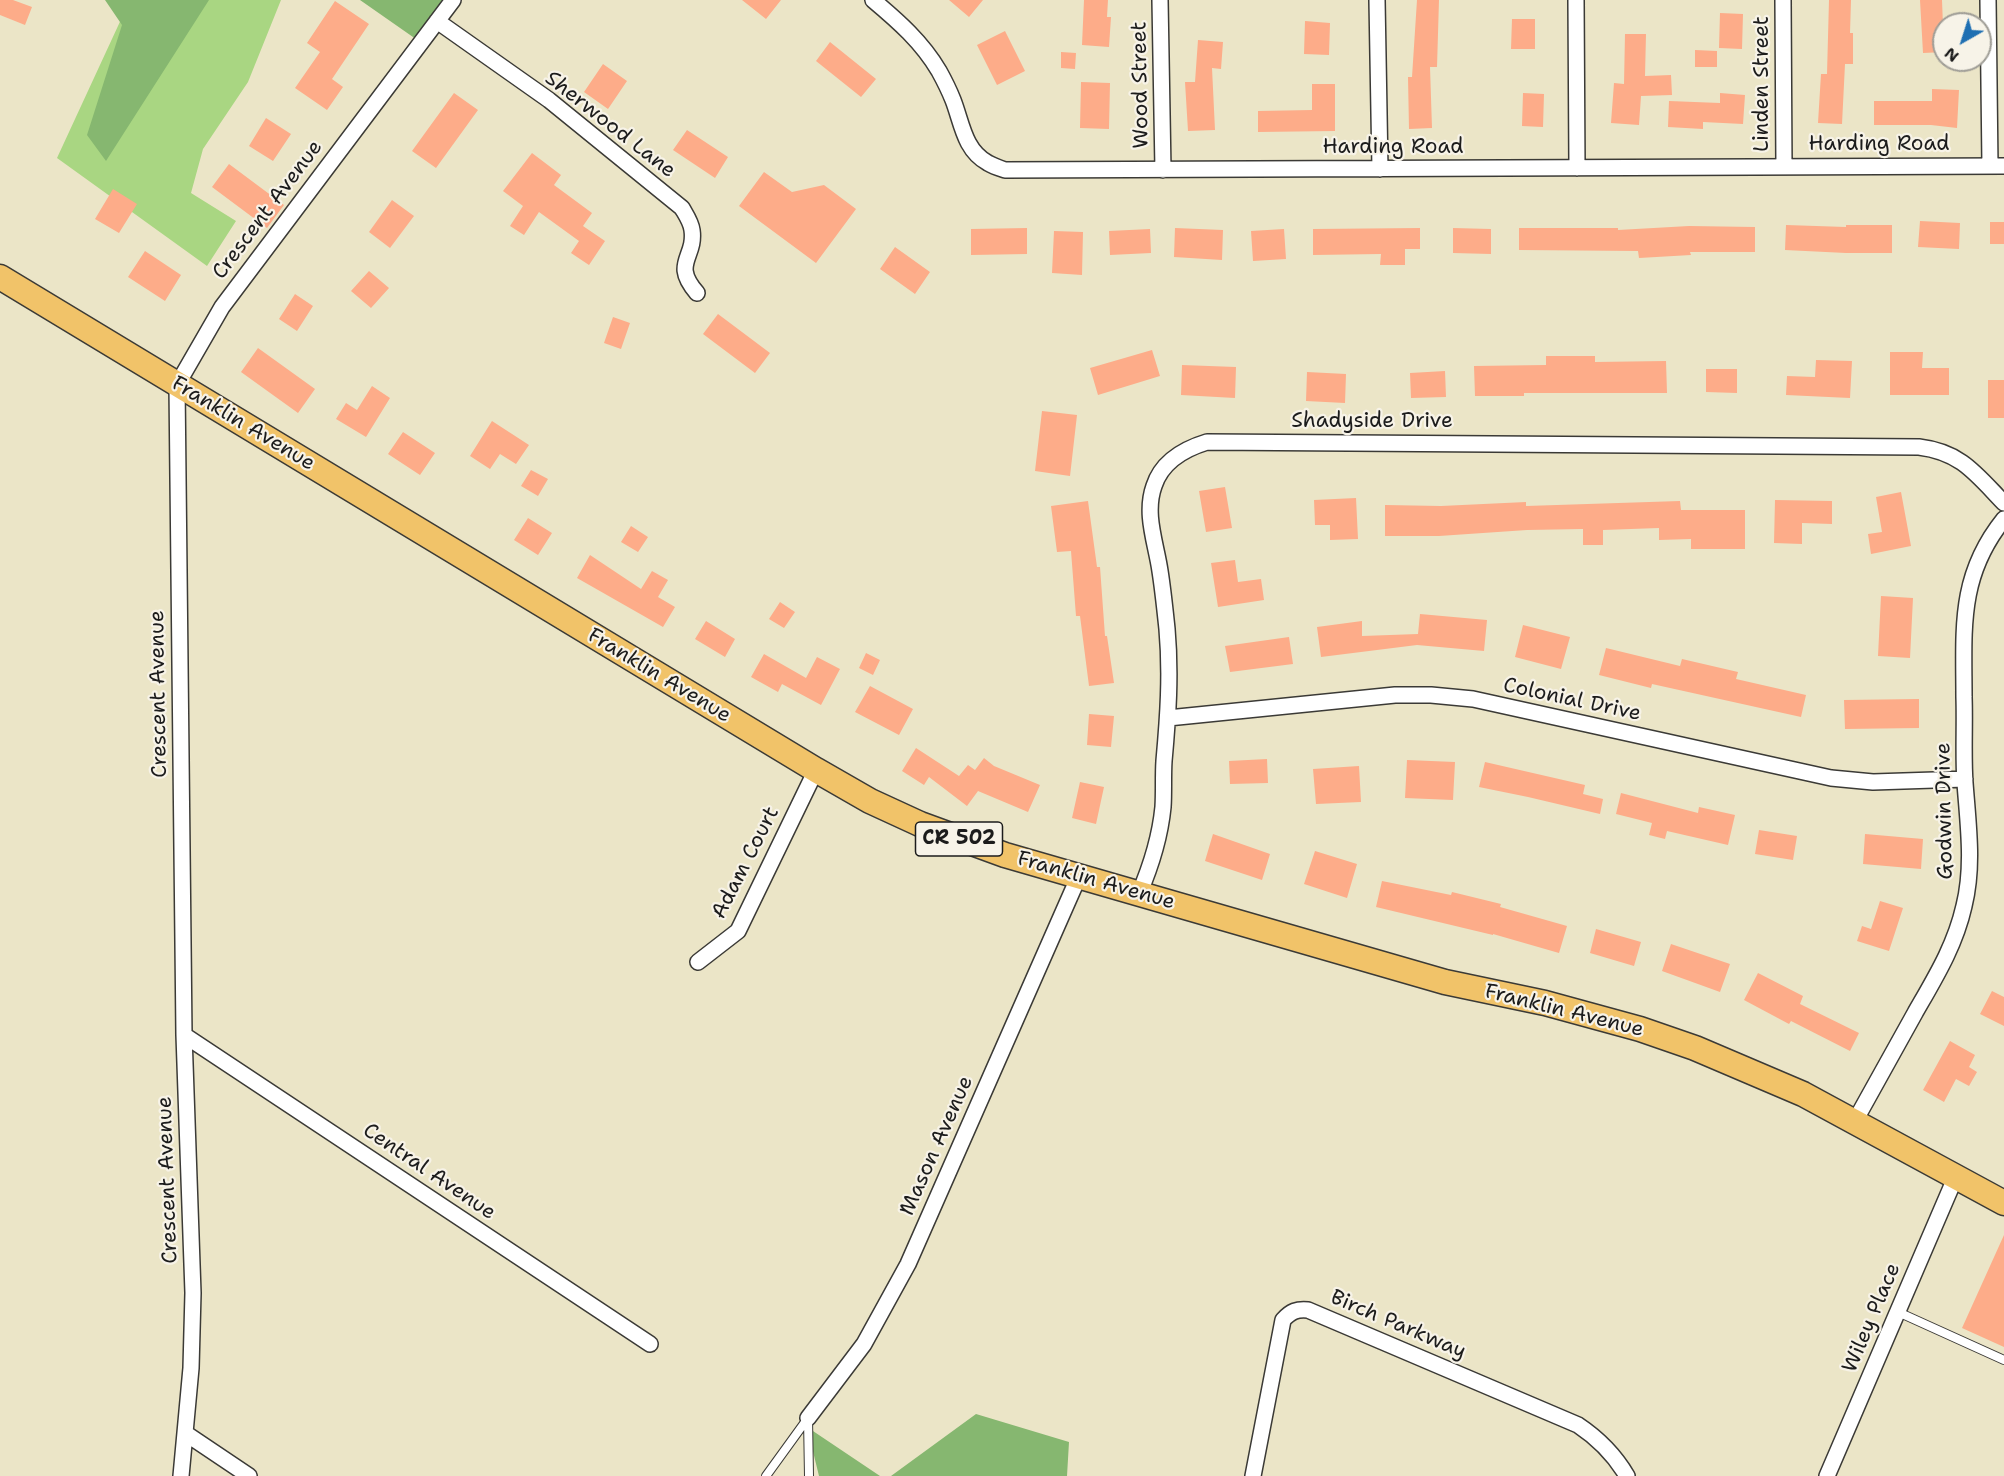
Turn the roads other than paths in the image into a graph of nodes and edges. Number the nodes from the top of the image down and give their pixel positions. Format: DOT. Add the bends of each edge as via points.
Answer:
graph roads {
  1 [pos="453,0"];
  2 [pos="873,0"];
  3 [pos="1160,0"];
  4 [pos="1377,0"];
  5 [pos="1576,0"];
  6 [pos="1783,0"];
  7 [pos="1989,0"];
  8 [pos="437,21"];
  9 [pos="1997,166"];
  10 [pos="1784,167"];
  11 [pos="1577,168"];
  12 [pos="1380,169"];
  13 [pos="1163,170"];
  14 [pos="0,278"];
  15 [pos="697,293"];
  16 [pos="177,384"];
  17 [pos="2004,503"];
  18 [pos="2004,519"];
  19 [pos="1168,718"];
  20 [pos="816,771"];
  21 [pos="1965,779"];
  22 [pos="1079,876"];
  23 [pos="1139,894"];
  24 [pos="698,962"];
  25 [pos="184,1035"];
  26 [pos="1855,1120"];
  27 [pos="1956,1176"];
  28 [pos="2004,1203"];
  29 [pos="1898,1312"];
  30 [pos="650,1344"];
  31 [pos="2004,1360"];
  32 [pos="808,1418"];
  33 [pos="185,1433"];
  34 [pos="181,1476"];
  35 [pos="249,1476"];
  36 [pos="766,1476"];
  37 [pos="809,1476"];
  38 [pos="1253,1476"];
  39 [pos="1627,1476"];
  40 [pos="1827,1476"];
  1 -- 8 [label="street, Crescent Avenue"];
  2 -- 13 [label="street, Harding Road" via="921,45 938,69 966,140 987,163 1012,171"];
  3 -- 13 [label="street, Wood Street"];
  4 -- 12 [label="street"];
  5 -- 11 [label="street"];
  6 -- 10 [label="street, Linden Street"];
  7 -- 9 [label="street"];
  8 -- 15 [label="street, Sherwood Lane" via="549,100 682,208 692,230 685,273"];
  8 -- 16 [label="street, Crescent Avenue" via="222,307"];
  9 -- 10 [label="street, Harding Road"];
  10 -- 11 [label="street, Harding Road"];
  11 -- 12 [label="street, Harding Road"];
  12 -- 13 [label="street, Harding Road"];
  14 -- 16 [label="main road, Franklin Avenue / CR 502"];
  16 -- 20 [label="main road, Franklin Avenue / CR 502"];
  16 -- 25 [label="street, Crescent Avenue"];
  17 -- 19 [label="street, Shadyside Drive" via="1966,464 1950,454 1919,447 1207,442 1176,455 1163,468 1150,501 1167,630"];
  18 -- 21 [label="street, Godwin Drive" via="1980,558 1965,610"];
  19 -- 21 [label="street, Colonial Drive" via="1395,695 1431,695 1473,699 1831,778 1873,782"];
  19 -- 23 [label="street, Shadyside Drive" via="1159,835"];
  20 -- 22 [label="main road, Franklin Avenue / CR 502" via="920,824"];
  20 -- 24 [label="street, Adam Court" via="738,932"];
  21 -- 26 [label="street, Godwin Drive" via="1969,860 1964,907 1942,968"];
  22 -- 23 [label="main road, Franklin Avenue / CR 502"];
  22 -- 32 [label="street, Mason Avenue" via="908,1264 864,1344"];
  23 -- 26 [label="main road, Franklin Avenue / CR 502" via="1445,982 1545,1003 1640,1029 1750,1070"];
  25 -- 30 [label="street, Central Avenue"];
  25 -- 33 [label="street, Crescent Avenue" via="193,1293"];
  26 -- 27 [label="main road, Franklin Avenue / CR 502"];
  27 -- 28 [label="main road, Franklin Avenue / CR 502"];
  27 -- 29 [label="street, Wiley Place"];
  29 -- 31 [label="lane"];
  29 -- 40 [label="street, Wiley Place"];
  32 -- 36 [label="lane"];
  32 -- 37 [label="lane"];
  33 -- 34 [label="street, Crescent Avenue"];
  33 -- 35 [label="street"];
  38 -- 39 [label="street, Birch Parkway" via="1283,1320 1299,1309 1578,1425 1612,1454"];
}
